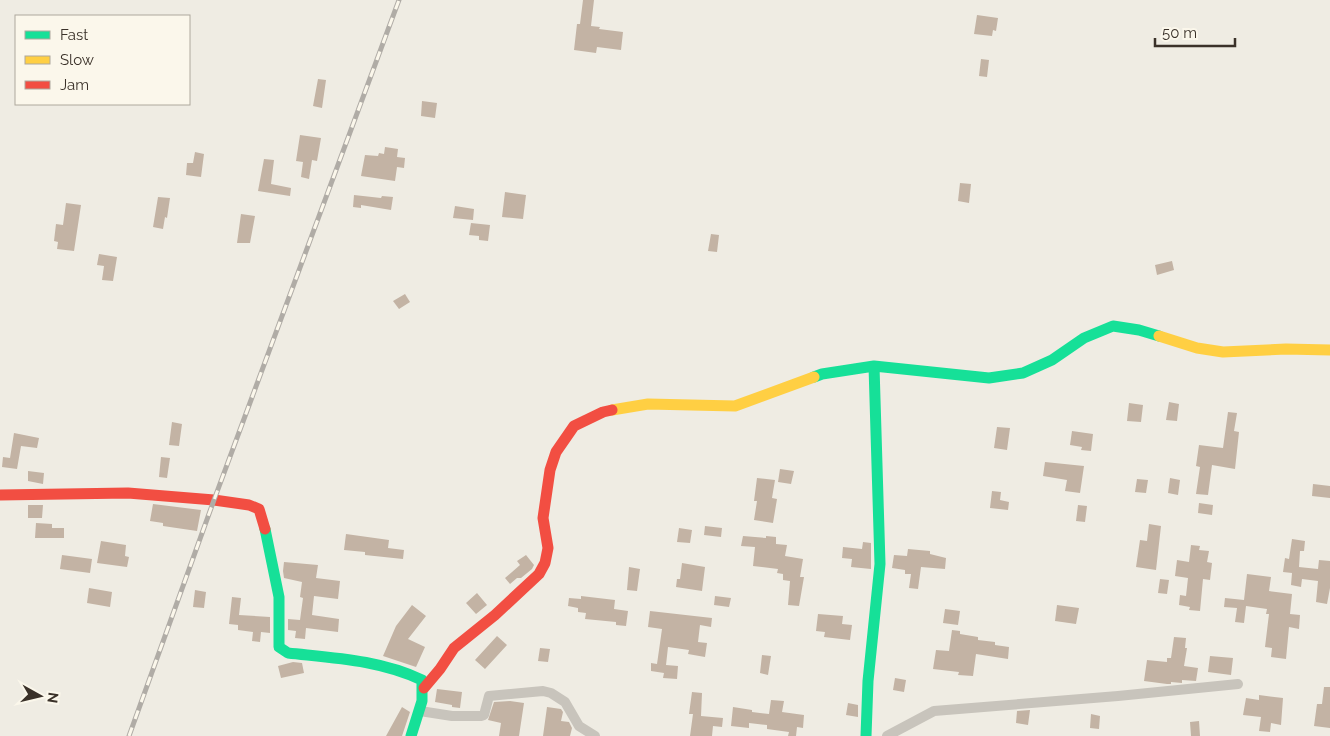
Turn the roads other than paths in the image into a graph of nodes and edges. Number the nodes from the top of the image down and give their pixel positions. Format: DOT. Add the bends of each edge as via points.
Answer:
graph roads {
  1 [pos="1330,350"];
  2 [pos="874,366"];
  3 [pos="0,495"];
  4 [pos="1238,684"];
  5 [pos="424,688"];
  6 [pos="420,711"];
  7 [pos="410,736"];
  8 [pos="596,736"];
  9 [pos="866,736"];
  10 [pos="887,736"];
  1 -- 2 [label="street" via="1223,352 1113,326 1084,338 1052,360 1023,373 988,378"];
  2 -- 5 [label="street" via="822,374 735,406 648,404 603,412 574,426 556,452 550,470 543,518 548,548 540,574 454,648"];
  2 -- 9 [label="street" via="880,564"];
  3 -- 5 [label="street" via="128,493 214,500 259,509 279,596 279,647 288,653 366,662 409,673 422,680"];
  4 -- 10 [label="street" via="934,711"];
  5 -- 6 [label="street"];
  6 -- 7 [label="street"];
  6 -- 8 [label="street" via="481,716 489,696 543,691 565,702 578,726"];
}
